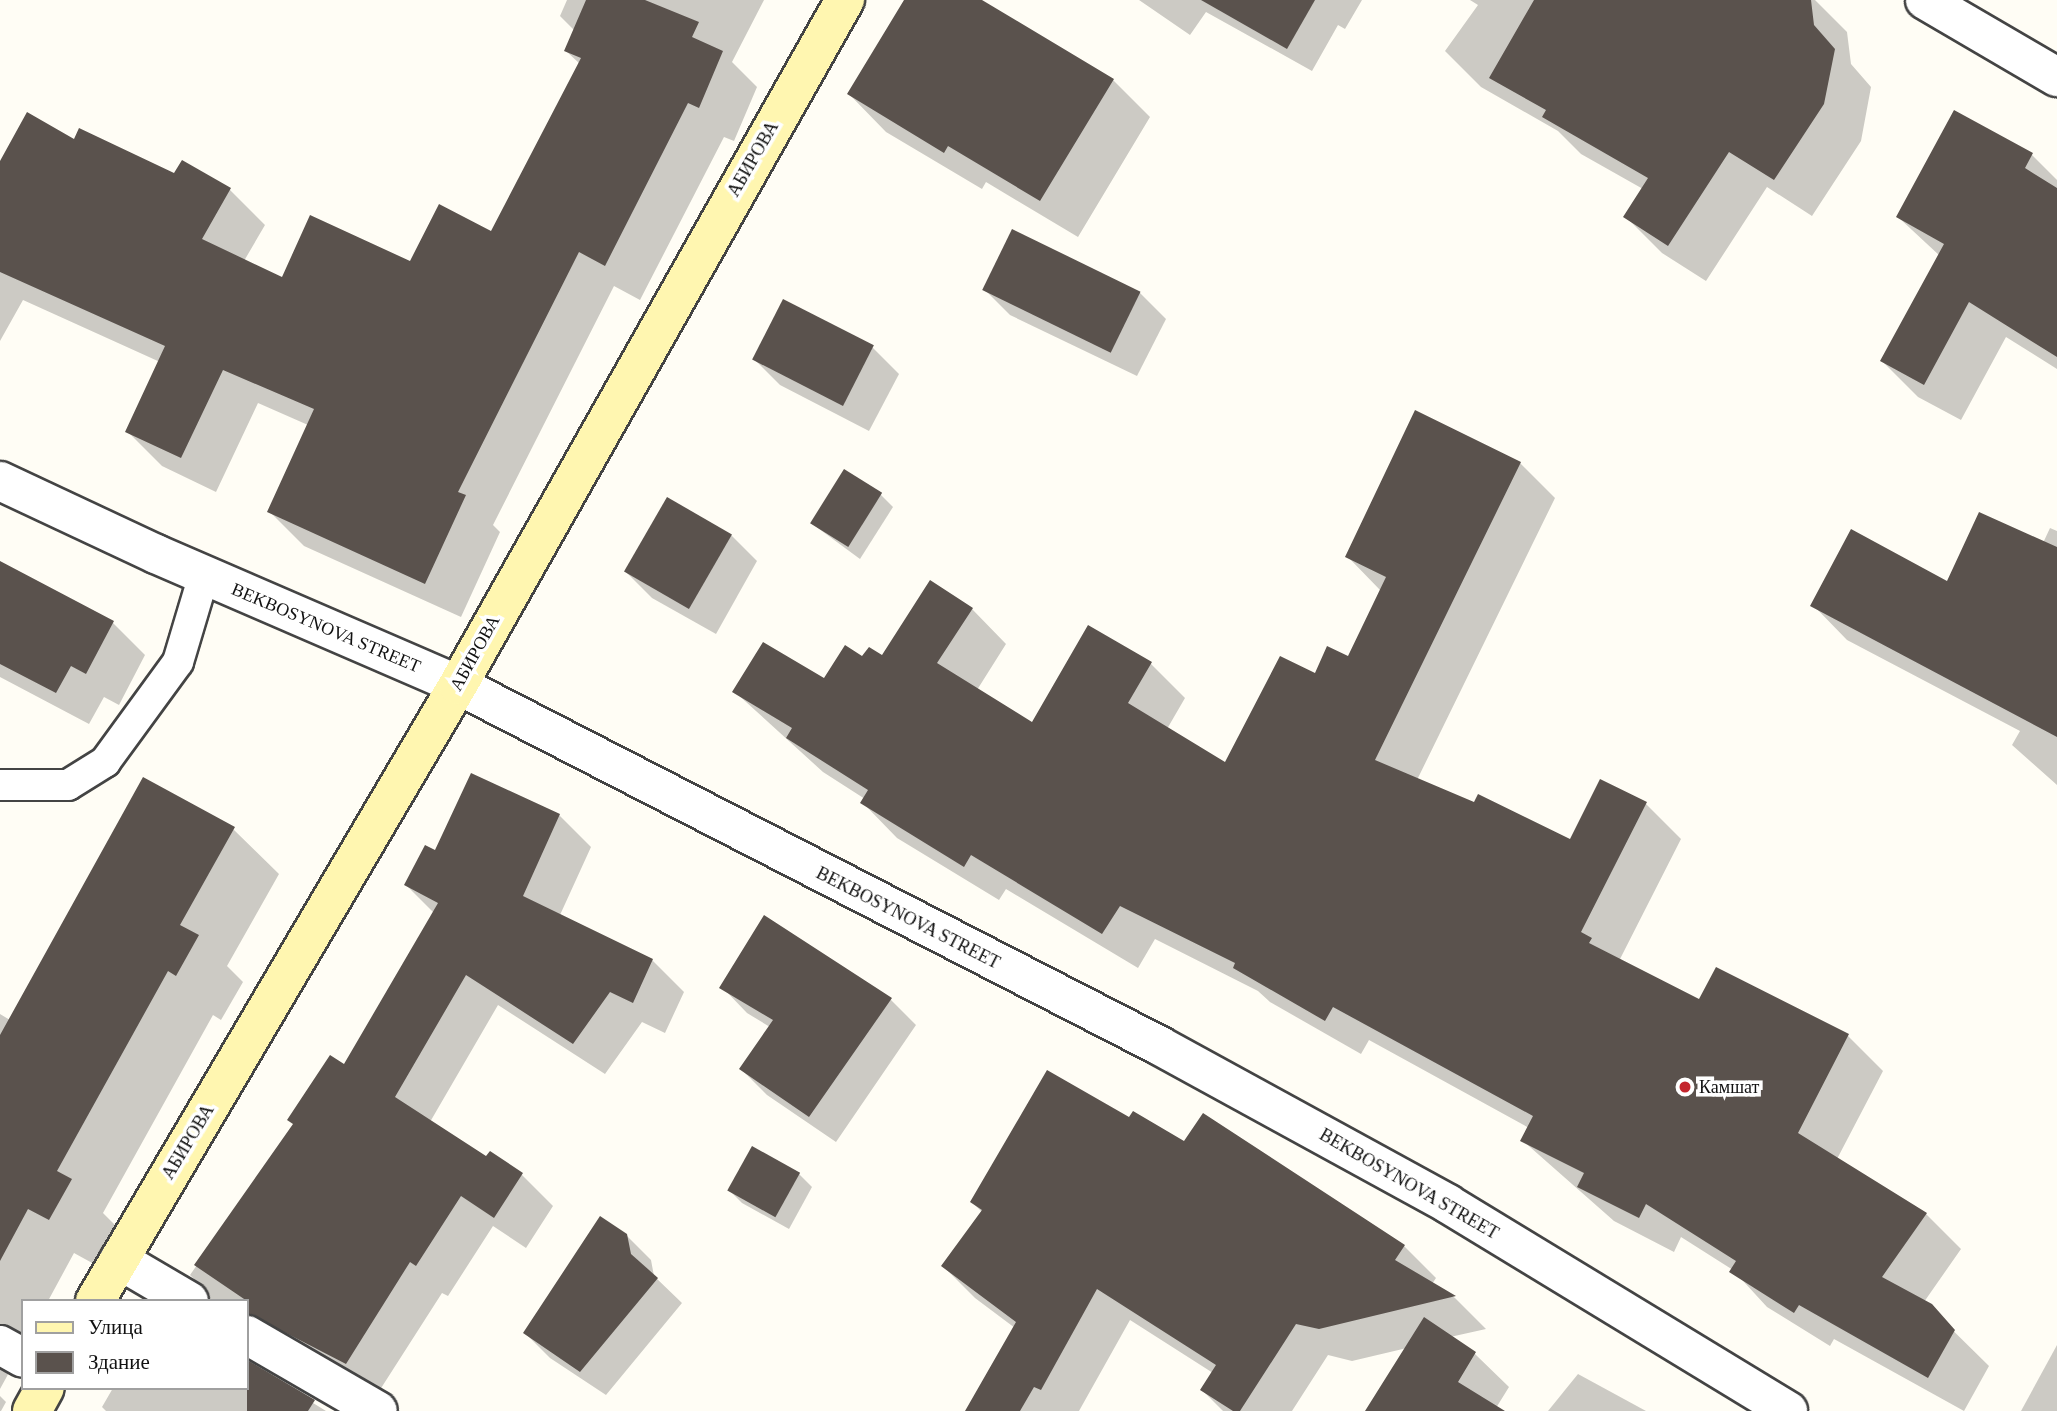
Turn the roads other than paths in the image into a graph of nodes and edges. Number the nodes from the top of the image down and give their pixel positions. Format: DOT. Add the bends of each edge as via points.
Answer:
graph roads {
  1 [pos="845,0"];
  2 [pos="1925,0"];
  3 [pos="2057,77"];
  4 [pos="0,481"];
  5 [pos="204,575"];
  6 [pos="458,684"];
  7 [pos="0,785"];
  8 [pos="119,1259"];
  9 [pos="96,1299"];
  10 [pos="186,1299"];
  11 [pos="248,1336"];
  12 [pos="0,1345"];
  13 [pos="21,1357"];
  14 [pos="378,1411"];
  15 [pos="1788,1411"];
  1 -- 6 [label="street, АБИРОВА"];
  2 -- 3 [label="street"];
  4 -- 5 [label="street, BEKBOSYNOVA STREET"];
  5 -- 6 [label="street, BEKBOSYNOVA STREET"];
  5 -- 7 [label="lane" via="178,662 105,762 68,785"];
  6 -- 8 [label="street, АБИРОВА"];
  6 -- 15 [label="street, BEKBOSYNOVA STREET" via="1172,1053 1448,1204"];
  8 -- 9 [label="street, АБИРОВА"];
  8 -- 10 [label="street"];
  11 -- 14 [label="street"];
  12 -- 13 [label="street"];
}
